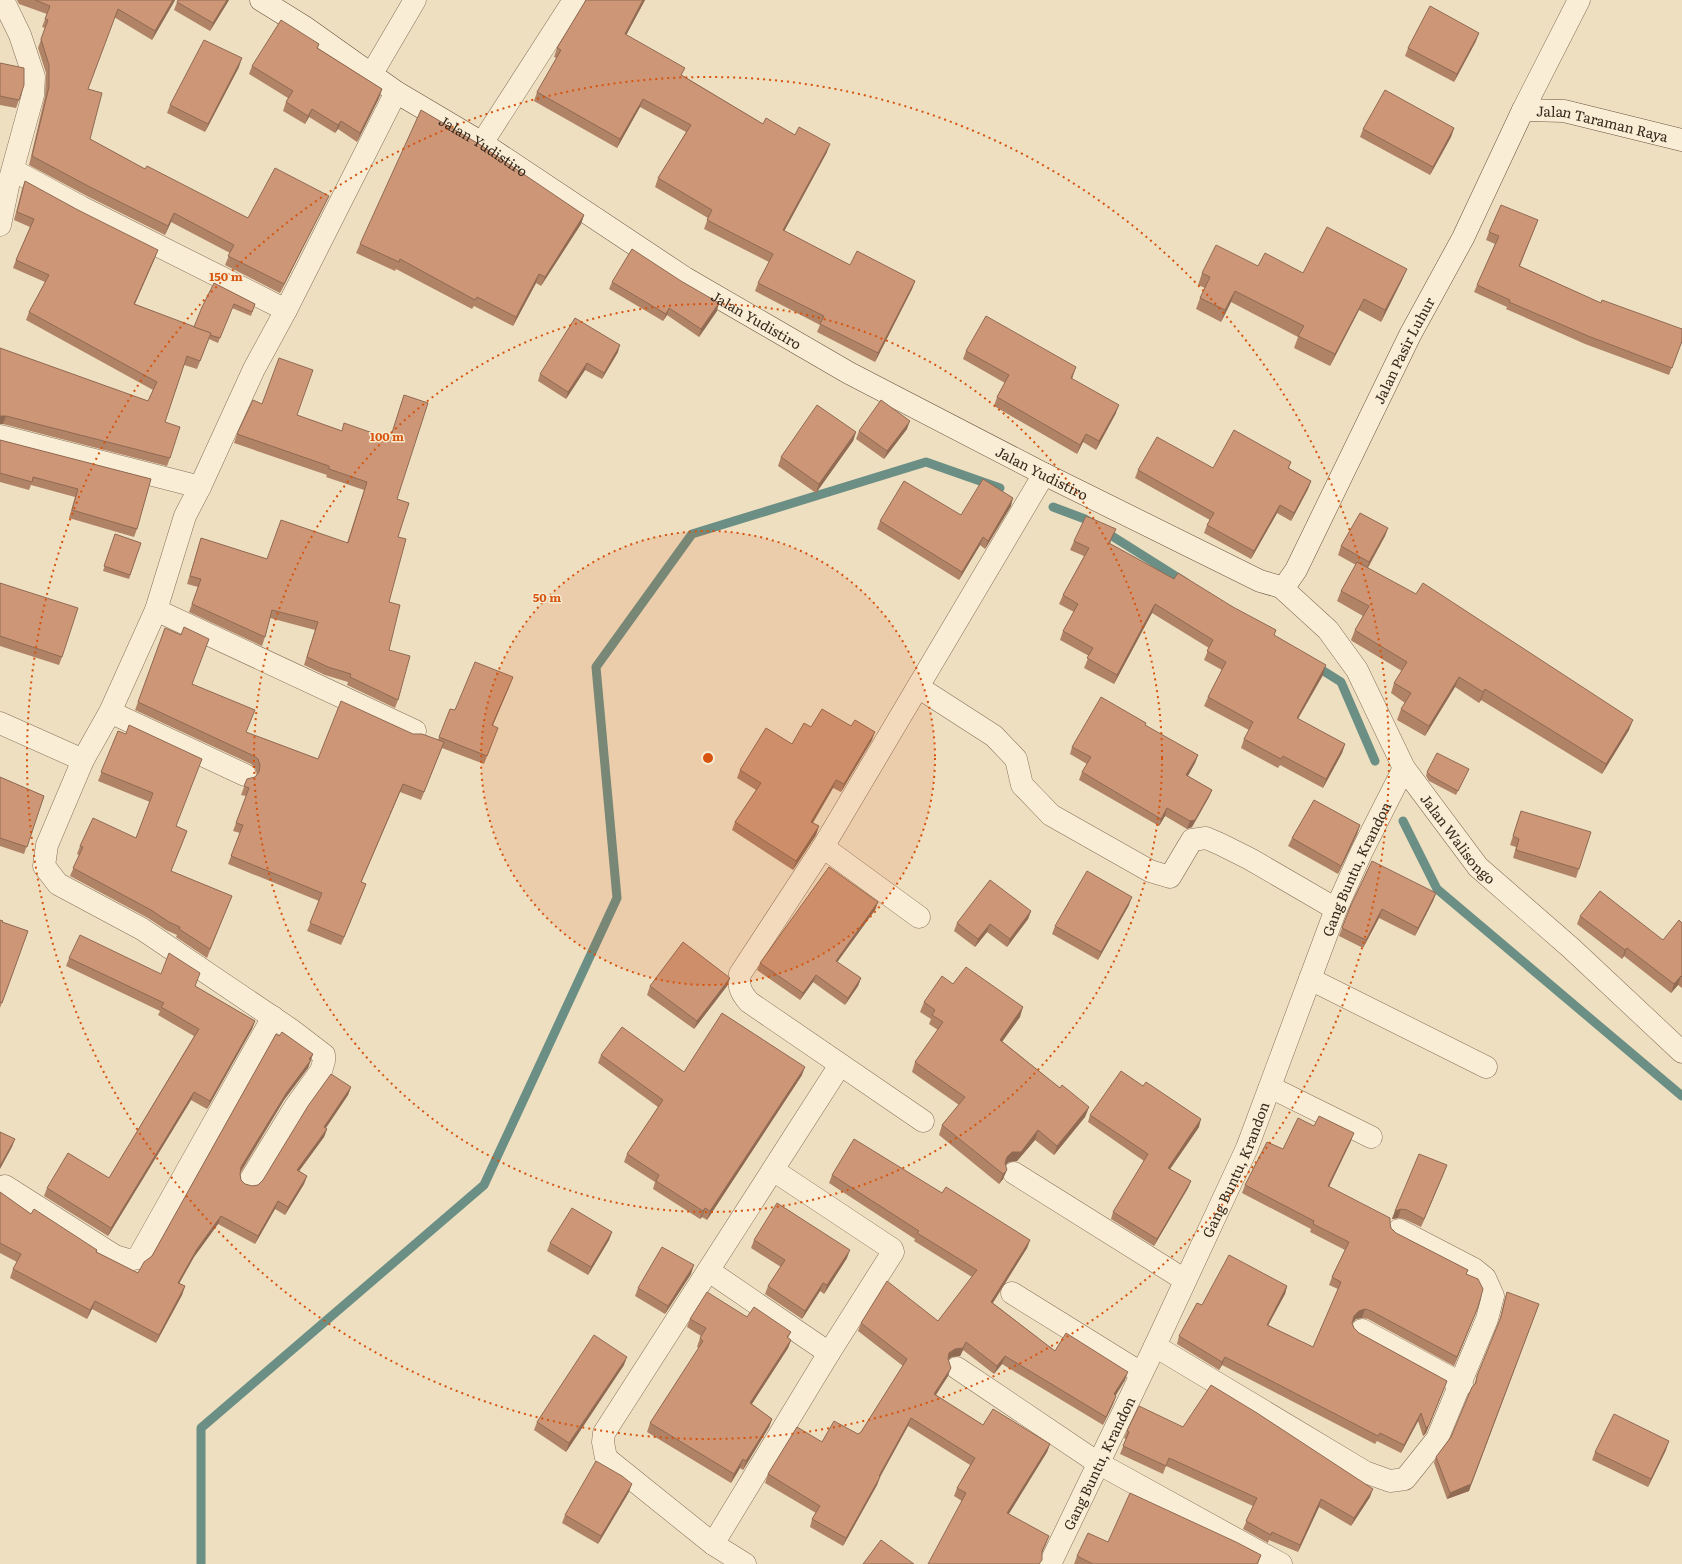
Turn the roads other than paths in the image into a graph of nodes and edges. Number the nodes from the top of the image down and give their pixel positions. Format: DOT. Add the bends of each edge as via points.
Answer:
graph roads {
  1 [pos="3,0"];
  2 [pos="261,0"];
  3 [pos="415,0"];
  4 [pos="574,0"];
  5 [pos="1579,0"];
  6 [pos="371,75"];
  7 [pos="396,92"];
  8 [pos="1523,110"];
  9 [pos="1682,140"];
  10 [pos="482,143"];
  11 [pos="13,170"];
  12 [pos="0,225"];
  13 [pos="286,310"];
  14 [pos="0,436"];
  15 [pos="1044,474"];
  16 [pos="200,487"];
  17 [pos="1282,588"];
  18 [pos="156,610"];
  19 [pos="918,687"];
  20 [pos="110,712"];
  21 [pos="0,723"];
  22 [pos="415,731"];
  23 [pos="83,760"];
  24 [pos="1404,768"];
  25 [pos="245,775"];
  26 [pos="823,846"];
  27 [pos="1336,909"];
  28 [pos="919,917"];
  29 [pos="1310,979"];
  30 [pos="274,1017"];
  31 [pos="1682,1052"];
  32 [pos="840,1065"];
  33 [pos="1486,1067"];
  34 [pos="1270,1087"];
  35 [pos="923,1121"];
  36 [pos="1371,1137"];
  37 [pos="773,1170"];
  38 [pos="1014,1173"];
  39 [pos="249,1182"];
  40 [pos="5,1186"];
  41 [pos="1399,1230"];
  42 [pos="709,1271"];
  43 [pos="1185,1280"];
  44 [pos="1012,1293"];
  45 [pos="1362,1330"];
  46 [pos="1154,1346"];
  47 [pos="829,1353"];
  48 [pos="957,1368"];
  49 [pos="1141,1373"];
  50 [pos="1462,1384"];
  51 [pos="1098,1463"];
  52 [pos="713,1544"];
  53 [pos="745,1564"];
  54 [pos="1050,1564"];
  55 [pos="1281,1564"];
  1 -- 11 [label="street" via="20,35 34,77 33,95"];
  2 -- 6 [label="street, Jalan Yudistiro" via="303,26"];
  3 -- 6 [label="street"];
  4 -- 10 [label="street"];
  5 -- 8 [label="street, Jalan Pasir Luhur"];
  6 -- 7 [label="street, Jalan Yudistiro"];
  7 -- 10 [label="street, Jalan Yudistiro"];
  7 -- 13 [label="street"];
  8 -- 9 [label="street, Jalan Taraman Raya" via="1564,111"];
  8 -- 17 [label="street, Jalan Pasir Luhur" via="1463,238 1410,335 1296,570"];
  10 -- 15 [label="street, Jalan Yudistiro" via="685,278 849,373"];
  11 -- 12 [label="street"];
  11 -- 13 [label="street"];
  13 -- 16 [label="street" via="254,369"];
  14 -- 16 [label="street"];
  15 -- 17 [label="street, Jalan Yudistiro" via="1260,581"];
  15 -- 19 [label="street"];
  16 -- 18 [label="street" via="185,516"];
  17 -- 24 [label="street, Jalan Walisongo" via="1328,630 1357,670"];
  18 -- 20 [label="street"];
  18 -- 22 [label="street"];
  19 -- 26 [label="street"];
  19 -- 27 [label="street" via="994,736 1016,759 1022,785 1051,815 1150,871 1170,877 1192,840 1206,838 1250,859"];
  20 -- 23 [label="street"];
  20 -- 25 [label="street"];
  21 -- 23 [label="street"];
  23 -- 30 [label="street" via="47,846 44,866 58,884 142,929"];
  24 -- 27 [label="street, Gang Buntu, Krandon"];
  24 -- 31 [label="street, Jalan Walisongo" via="1478,867 1571,948"];
  26 -- 28 [label="street"];
  26 -- 32 [label="street" via="740,974 738,984 742,994 750,1002"];
  27 -- 29 [label="street, Gang Buntu, Krandon"];
  29 -- 33 [label="street"];
  29 -- 34 [label="street, Gang Buntu, Krandon"];
  30 -- 39 [label="street" via="324,1055 324,1061 321,1071 295,1107"];
  30 -- 40 [label="street" via="138,1258 128,1260 115,1256"];
  32 -- 35 [label="street"];
  32 -- 37 [label="street"];
  34 -- 36 [label="street"];
  34 -- 43 [label="street, Gang Buntu, Krandon" via="1247,1148"];
  37 -- 42 [label="street"];
  37 -- 47 [label="street" via="892,1249 892,1255"];
  38 -- 43 [label="street"];
  41 -- 50 [label="street" via="1474,1269 1485,1278 1494,1296"];
  42 -- 47 [label="street"];
  42 -- 52 [label="street" via="604,1433 603,1442 606,1458"];
  43 -- 46 [label="street, Gang Buntu, Krandon"];
  44 -- 49 [label="street"];
  45 -- 50 [label="street"];
  46 -- 49 [label="street, Gang Buntu, Krandon"];
  46 -- 50 [label="street" via="1360,1469 1390,1481 1405,1479 1437,1439"];
  47 -- 52 [label="street"];
  48 -- 51 [label="street"];
  49 -- 51 [label="street, Gang Buntu, Krandon"];
  51 -- 54 [label="street, Gang Buntu, Krandon"];
  51 -- 55 [label="street"];
  52 -- 53 [label="street"];
}
